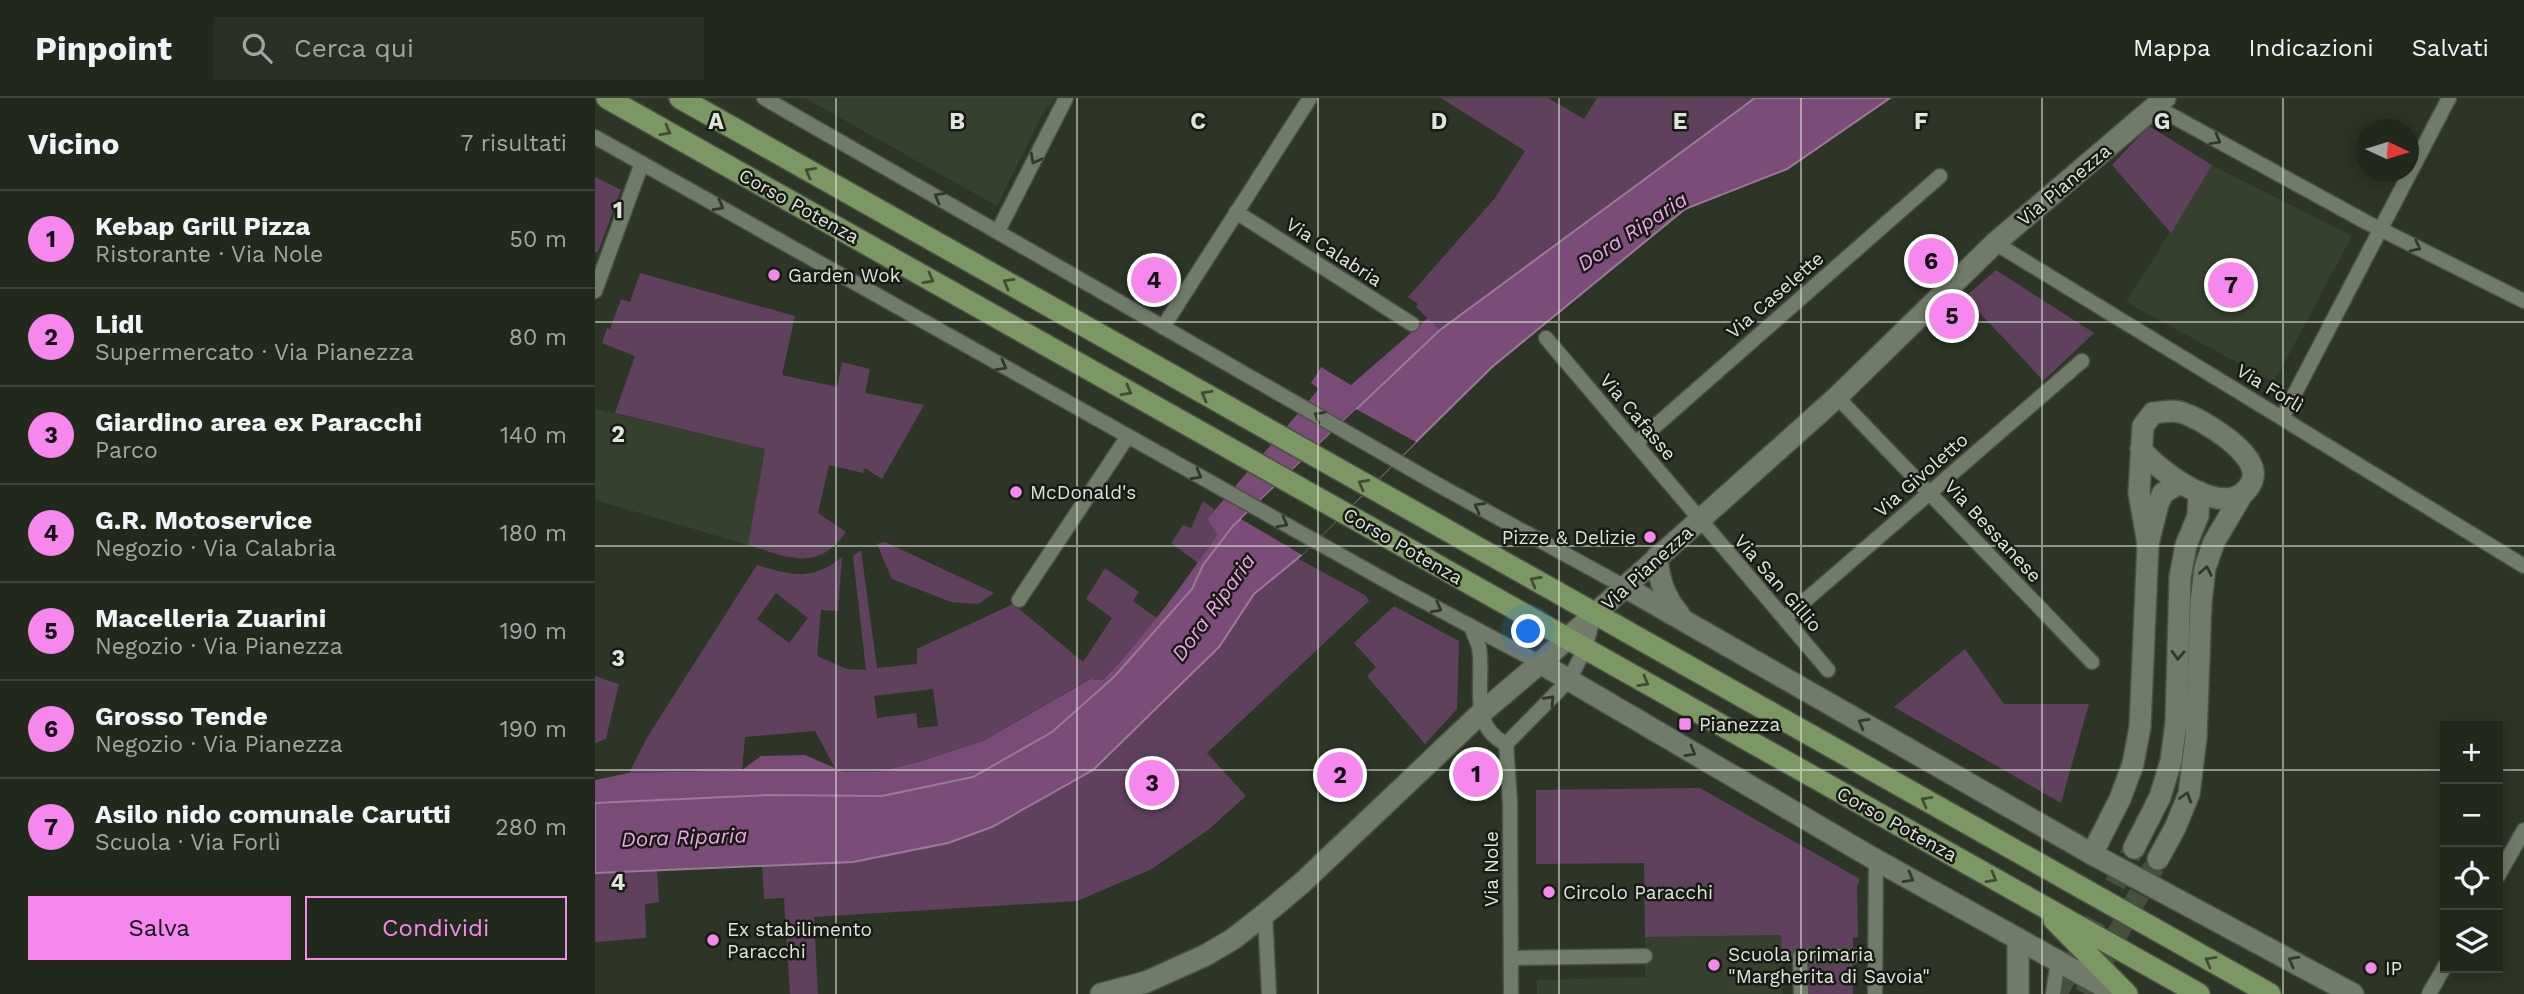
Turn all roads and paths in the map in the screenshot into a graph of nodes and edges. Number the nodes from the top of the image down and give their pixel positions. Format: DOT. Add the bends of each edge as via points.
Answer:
graph roads {
  1 [pos="607,98"];
  2 [pos="680,98"];
  3 [pos="764,98"];
  4 [pos="1066,98"];
  5 [pos="1310,98"];
  6 [pos="2449,98"];
  7 [pos="2161,102"];
  8 [pos="595,137"];
  9 [pos="642,163"];
  10 [pos="1940,176"];
  11 [pos="1236,212"];
  12 [pos="2381,230"];
  13 [pos="998,231"];
  14 [pos="1995,243"];
  15 [pos="595,291"];
  16 [pos="2524,301"];
  17 [pos="1412,324"];
  18 [pos="1163,327"];
  19 [pos="1546,338"];
  20 [pos="2082,361"];
  21 [pos="1837,397"];
  22 [pos="2283,418"];
  23 [pos="1128,436"];
  24 [pos="1636,443"];
  25 [pos="2141,449"];
  26 [pos="2189,487"];
  27 [pos="1931,492"];
  28 [pos="2243,493"];
  29 [pos="1699,521"];
  30 [pos="2148,544"];
  31 [pos="1657,556"];
  32 [pos="2524,566"];
  33 [pos="1625,587"];
  34 [pos="1019,600"];
  35 [pos="1594,615"];
  36 [pos="1785,618"];
  37 [pos="1685,621"];
  38 [pos="1471,626"];
  39 [pos="1575,643"];
  40 [pos="2092,662"];
  41 [pos="1540,663"];
  42 [pos="1828,670"];
  43 [pos="1569,680"];
  44 [pos="1480,714"];
  45 [pos="1506,744"];
  46 [pos="2524,830"];
  47 [pos="2134,848"];
  48 [pos="2092,854"];
  49 [pos="2158,859"];
  50 [pos="1876,860"];
  51 [pos="2503,867"];
  52 [pos="2041,905"];
  53 [pos="1265,914"];
  54 [pos="2018,939"];
  55 [pos="1646,956"];
  56 [pos="1853,956"];
  57 [pos="1511,958"];
  58 [pos="2058,960"];
  59 [pos="2441,973"];
  60 [pos="1101,994"];
  61 [pos="1269,994"];
  62 [pos="1511,994"];
  63 [pos="1801,994"];
  64 [pos="1875,994"];
  65 [pos="2018,994"];
  66 [pos="2053,994"];
  67 [pos="2117,994"];
  68 [pos="2127,994"];
  69 [pos="2199,994"];
  70 [pos="2270,994"];
  71 [pos="2353,994"];
  72 [pos="2429,994"];
  1 -- 39 [label="main road, Corso Potenza, one-way"];
  35 -- 2 [label="main road, Corso Potenza, one-way"];
  13 -- 3 [label="street, one-way"];
  4 -- 13 [label="street, one-way"];
  5 -- 11 [label="street"];
  6 -- 12 [label="street"];
  7 -- 12 [label="street, one-way"];
  7 -- 14 [label="main road, Via Pianezza"];
  8 -- 9 [label="street, Corso Potenza"];
  9 -- 15 [label="street"];
  9 -- 23 [label="street, Corso Potenza, one-way"];
  10 -- 24 [label="street, Via Caselette"];
  11 -- 17 [label="street, Via Calabria"];
  11 -- 18 [label="street"];
  12 -- 16 [label="street, one-way"];
  12 -- 22 [label="street"];
  13 -- 18 [label="street"];
  14 -- 21 [label="main road, Via Pianezza"];
  14 -- 22 [label="street, Via Forlì"];
  33 -- 18 [label="street, one-way"];
  19 -- 24 [label="street, Via Cafasse"];
  20 -- 27 [label="street, Via Givoletto"];
  21 -- 27 [label="street, Via Bessanese"];
  21 -- 29 [label="main road, Via Pianezza"];
  22 -- 32 [label="street, Via Forlì"];
  23 -- 34 [label="street"];
  23 -- 38 [label="street, Corso Potenza, one-way"];
  24 -- 29 [label="street, Via Cafasse"];
  25 -- 26 [label="main road" via="2156,466"];
  25 -- 28 [label="main road" via="2143,426 2153,413 2187,415 2214,429 2252,463 2252,481"];
  25 -- 30 [label="main road" via="2139,493"];
  26 -- 28 [label="main road" via="2219,500"];
  26 -- 30 [label="main road" via="2163,493"];
  26 -- 47 [label="main road, one-way" via="2198,516 2180,577 2171,761 2161,797"];
  27 -- 36 [label="street, Via Givoletto"];
  27 -- 40 [label="street, Via Bessanese"];
  49 -- 28 [label="main road, one-way" via="2189,794 2205,568 2214,542"];
  29 -- 31 [label="main road, Via Pianezza"];
  29 -- 36 [label="street, Via San Gillio"];
  30 -- 48 [label="main road" via="2140,727 2120,799"];
  31 -- 33 [label="main road, Via Pianezza"];
  31 -- 37 [label="main road" via="1664,592"];
  33 -- 35 [label="main road, Via Pianezza"];
  33 -- 37 [label="main road"];
  35 -- 39 [label="main road, Via Pianezza"];
  70 -- 35 [label="main road, Corso Potenza, one-way"];
  36 -- 42 [label="street, Via San Gillio"];
  48 -- 37 [label="main road, one-way"];
  38 -- 41 [label="street, Corso Potenza"];
  38 -- 44 [label="street" via="1479,646"];
  39 -- 41 [label="main road, Via Pianezza"];
  39 -- 43 [label="street"];
  39 -- 52 [label="main road, Corso Potenza, one-way"];
  41 -- 43 [label="main road, Corso Potenza"];
  41 -- 44 [label="main road, Via Pianezza"];
  45 -- 43 [label="street, one-way"];
  43 -- 50 [label="main road, Corso Potenza, one-way"];
  44 -- 45 [label="street"];
  44 -- 53 [label="main road, Via Pianezza"];
  45 -- 57 [label="street, Via Nole"];
  46 -- 51 [label="street"];
  71 -- 48 [label="main road, one-way"];
  50 -- 54 [label="main road, Corso Potenza, one-way"];
  50 -- 64 [label="street"];
  52 -- 68 [label="main road"];
  52 -- 69 [label="main road, Corso Potenza"];
  53 -- 60 [label="main road, Via Pianezza" via="1206,955 1146,982"];
  53 -- 61 [label="street"];
  54 -- 58 [label="main road, Corso Potenza"];
  54 -- 65 [label="main road"];
  55 -- 57 [label="street"];
  56 -- 63 [label="street" via="1800,956"];
  57 -- 62 [label="street, Via Nole"];
  58 -- 66 [label="street"];
  58 -- 67 [label="main road, Corso Potenza"];
  59 -- 72 [label="street"];
}
